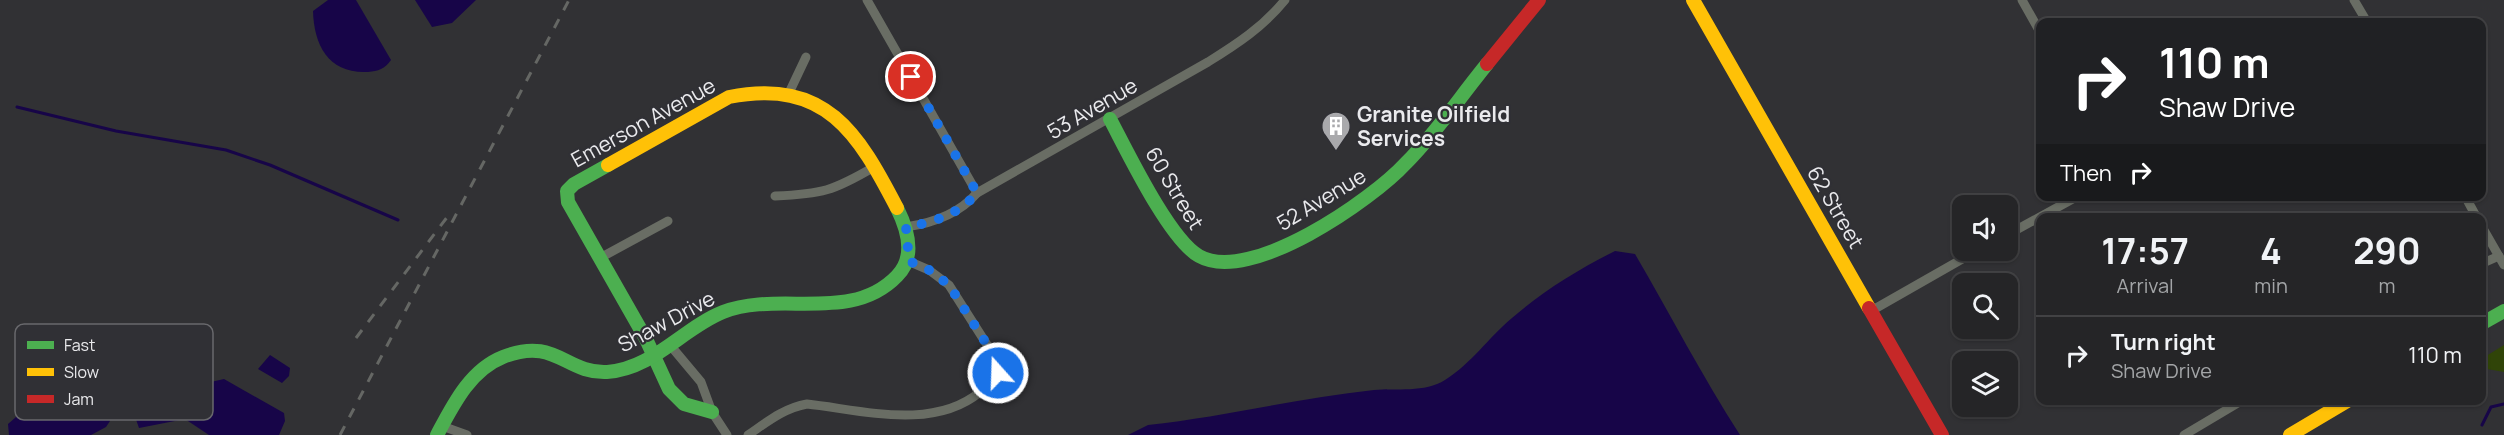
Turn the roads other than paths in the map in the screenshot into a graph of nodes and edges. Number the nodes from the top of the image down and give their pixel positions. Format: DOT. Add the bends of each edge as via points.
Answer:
graph roads {
  1 [pos="867,0"];
  2 [pos="1285,0"];
  3 [pos="1539,0"];
  4 [pos="1693,0"];
  5 [pos="2022,0"];
  6 [pos="2354,0"];
  7 [pos="2365,18"];
  8 [pos="2036,25"];
  9 [pos="806,57"];
  10 [pos="788,95"];
  11 [pos="1110,119"];
  12 [pos="874,167"];
  13 [pos="977,193"];
  14 [pos="775,196"];
  15 [pos="2069,201"];
  16 [pos="2046,213"];
  17 [pos="2036,218"];
  18 [pos="668,221"];
  19 [pos="906,227"];
  20 [pos="2018,228"];
  21 [pos="2486,234"];
  22 [pos="600,258"];
  23 [pos="1220,260"];
  24 [pos="909,261"];
  25 [pos="1959,261"];
  26 [pos="2501,261"];
  27 [pos="2486,263"];
  28 [pos="1871,311"];
  29 [pos="2504,311"];
  30 [pos="2486,321"];
  31 [pos="670,345"];
  32 [pos="654,356"];
  33 [pos="2235,405"];
  34 [pos="2341,405"];
  35 [pos="712,412"];
  36 [pos="440,430"];
  37 [pos="468,435"];
  38 [pos="727,435"];
  39 [pos="748,435"];
  40 [pos="1942,435"];
  41 [pos="2184,435"];
  42 [pos="2290,435"];
  1 -- 13 [label="street"];
  2 -- 11 [label="street, 53 Avenue" via="1245,39"];
  3 -- 23 [label="street, 52 Avenue" via="1408,162 1371,195 1269,254"];
  4 -- 28 [label="street, 62 Street"];
  5 -- 8 [label="street"];
  6 -- 7 [label="street"];
  9 -- 10 [label="street"];
  10 -- 12 [label="street, Emerson Avenue" via="840,120"];
  10 -- 22 [label="street, Emerson Avenue" via="764,91 729,97 574,184 567,191 568,202"];
  11 -- 13 [label="street, 53 Avenue"];
  11 -- 23 [label="street, 60 Street" via="1187,248 1199,257"];
  12 -- 14 [label="street" via="839,187 815,194"];
  12 -- 19 [label="street, Emerson Avenue"];
  13 -- 19 [label="street, 53 Avenue" via="967,205 945,216"];
  15 -- 16 [label="street"];
  17 -- 20 [label="street"];
  18 -- 22 [label="street"];
  19 -- 24 [label="street"];
  21 -- 26 [label="street"];
  22 -- 32 [label="street"];
  24 -- 31 [label="street, Shaw Drive" via="883,291 863,299 767,303 726,311 695,326"];
  24 -- 39 [label="street" via="949,285 998,362 993,382 963,403 920,415 794,406"];
  25 -- 28 [label="street"];
  26 -- 27 [label="street"];
  28 -- 40 [label="street, 62 Street"];
  29 -- 30 [label="street"];
  31 -- 32 [label="street, Shaw Drive"];
  31 -- 35 [label="street" via="701,382"];
  32 -- 35 [label="street" via="668,389 681,402"];
  32 -- 36 [label="street, Shaw Drive" via="624,369 604,372 542,349 521,351 482,369 468,384"];
  33 -- 41 [label="street"];
  34 -- 42 [label="street"];
  35 -- 38 [label="street"];
  36 -- 37 [label="street"];
}
